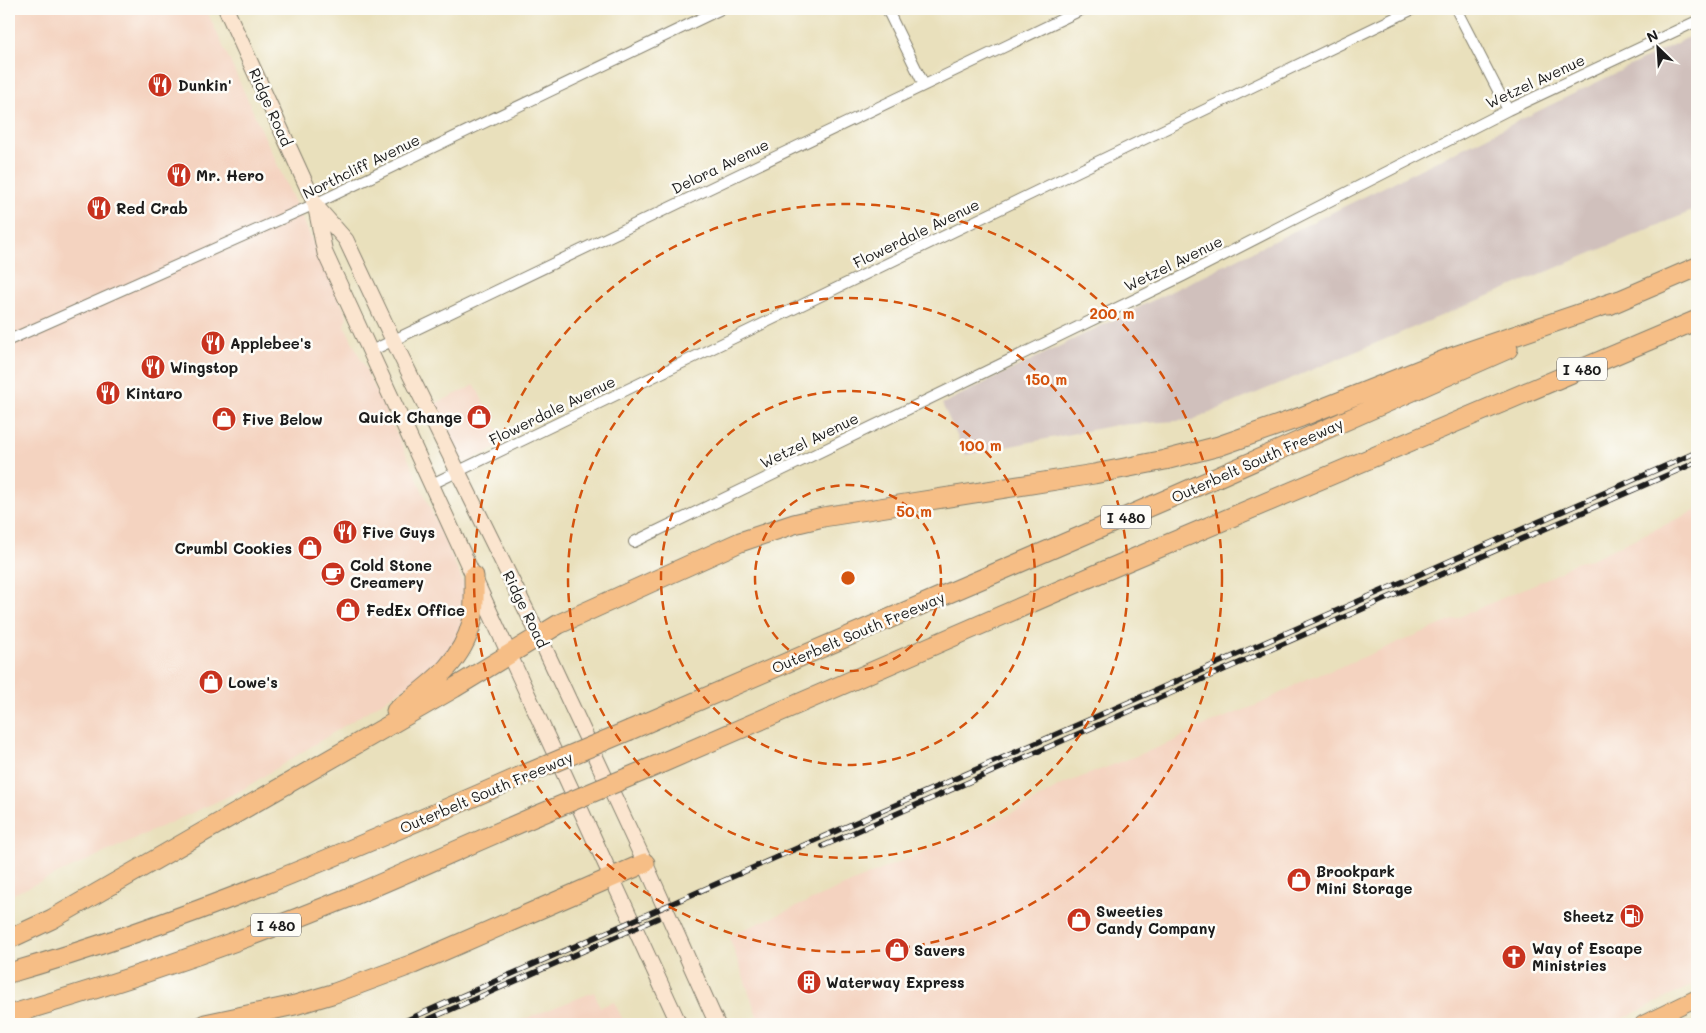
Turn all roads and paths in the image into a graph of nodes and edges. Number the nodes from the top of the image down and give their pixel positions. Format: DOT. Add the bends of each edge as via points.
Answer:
graph roads {
  1 [pos="227,9"];
  2 [pos="721,9"];
  3 [pos="887,9"];
  4 [pos="1083,9"];
  5 [pos="1413,9"];
  6 [pos="1456,9"];
  7 [pos="1697,21"];
  8 [pos="924,85"];
  9 [pos="1508,110"];
  10 [pos="315,204"];
  11 [pos="1697,267"];
  12 [pos="1620,300"];
  13 [pos="1697,320"];
  14 [pos="9,340"];
  15 [pos="394,340"];
  16 [pos="371,351"];
  17 [pos="458,472"];
  18 [pos="432,484"];
  19 [pos="634,542"];
  20 [pos="474,576"];
  21 [pos="540,636"];
  22 [pos="510,654"];
  23 [pos="342,753"];
  24 [pos="645,863"];
  25 [pos="612,879"];
  26 [pos="9,939"];
  27 [pos="9,973"];
  28 [pos="1697,998"];
  29 [pos="9,1015"];
  30 [pos="206,1024"];
  31 [pos="679,1024"];
  32 [pos="717,1024"];
  33 [pos="1643,1024"];
  1 -- 10 [label="main road, Ridge Road"];
  2 -- 10 [label="street, Northcliff Avenue"];
  3 -- 8 [label="street"];
  4 -- 8 [label="street, Delora Avenue"];
  5 -- 17 [label="street, Flowerdale Avenue"];
  6 -- 9 [label="street"];
  7 -- 9 [label="street, Wetzel Avenue"];
  8 -- 15 [label="street, Delora Avenue"];
  9 -- 19 [label="street, Wetzel Avenue" via="1183,276"];
  10 -- 14 [label="street, Northcliff Avenue"];
  10 -- 15 [label="main road, Ridge Road" via="346,240"];
  10 -- 16 [label="main road, Ridge Road" via="325,253"];
  11 -- 12 [label="highway, Outerbelt South Freeway / I 480"];
  12 -- 21 [label="highway" via="1452,356 1219,446 1094,474 823,517 779,528 680,568"];
  12 -- 27 [label="highway, Outerbelt South Freeway / I 480, bridge" via="1177,495 336,857 128,936"];
  13 -- 29 [label="highway, I 480, bridge" via="1109,569 345,899 147,972"];
  15 -- 16 [label="street, Delora Avenue"];
  15 -- 17 [label="main road, Ridge Road"];
  16 -- 18 [label="main road, Ridge Road"];
  17 -- 18 [label="street, Flowerdale Avenue"];
  17 -- 21 [label="main road, Ridge Road"];
  18 -- 20 [label="main road, Ridge Road"];
  20 -- 22 [label="main road, Ridge Road"];
  20 -- 23 [label="highway" via="472,620 454,662"];
  21 -- 22 [label="highway"];
  21 -- 24 [label="main road, Ridge Road"];
  22 -- 23 [label="highway"];
  22 -- 25 [label="main road, Ridge Road"];
  23 -- 26 [label="highway" via="52,919"];
  24 -- 25 [label="highway"];
  24 -- 32 [label="main road, Ridge Road"];
  25 -- 30 [label="highway" via="413,964 332,994"];
  25 -- 31 [label="main road, Ridge Road"];
  28 -- 33 [label="main road"];
}
